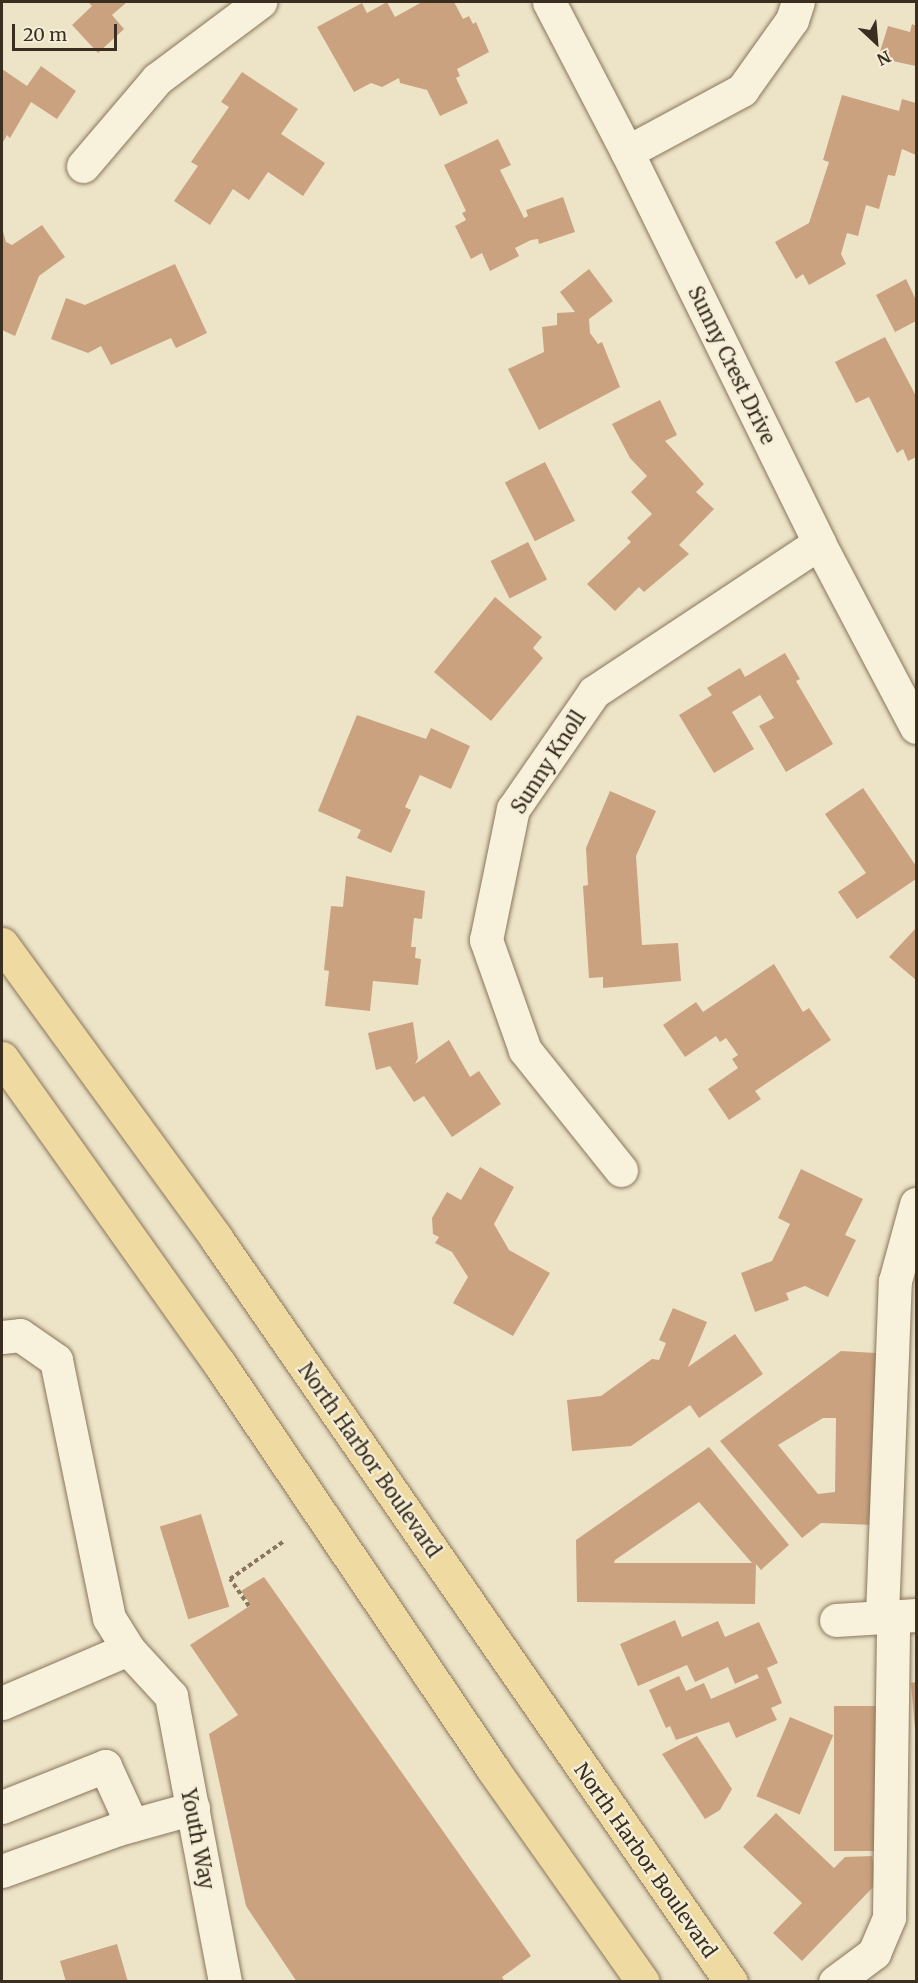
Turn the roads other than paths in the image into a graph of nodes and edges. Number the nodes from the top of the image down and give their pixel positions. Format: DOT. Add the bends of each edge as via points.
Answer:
graph roads {
  1 [pos="260,2"];
  2 [pos="549,2"];
  3 [pos="798,2"];
  4 [pos="627,152"];
  5 [pos="82,166"];
  6 [pos="819,543"];
  7 [pos="916,727"];
  8 [pos="2,944"];
  9 [pos="2,1058"];
  10 [pos="621,1170"];
  11 [pos="916,1204"];
  12 [pos="2,1337"];
  13 [pos="897,1615"];
  14 [pos="836,1620"];
  15 [pos="128,1649"];
  16 [pos="2,1703"];
  17 [pos="2,1807"];
  18 [pos="192,1808"];
  19 [pos="132,1825"];
  20 [pos="2,1871"];
  21 [pos="225,1982"];
  22 [pos="643,1982"];
  23 [pos="731,1982"];
  24 [pos="835,1982"];
  1 -- 5 [label="street" via="157,79"];
  2 -- 4 [label="street, Sunny Crest Drive"];
  3 -- 4 [label="street" via="792,20 742,90"];
  4 -- 6 [label="street, Sunny Crest Drive"];
  6 -- 7 [label="street, Sunny Crest Drive"];
  6 -- 10 [label="street, Sunny Knoll" via="594,692 513,809 486,940 525,1050"];
  8 -- 23 [label="main road, North Harbor Boulevard" via="216,1238"];
  9 -- 22 [label="main road" via="219,1364 488,1762"];
  11 -- 13 [label="street" via="895,1281"];
  12 -- 15 [label="street" via="20,1335 57,1360 109,1618"];
  13 -- 14 [label="street"];
  13 -- 24 [label="street" via="890,1917 874,1953"];
  15 -- 16 [label="street"];
  15 -- 18 [label="street, Youth Way" via="171,1696"];
  17 -- 19 [label="street" via="105,1766"];
  18 -- 19 [label="street"];
  18 -- 21 [label="street, Youth Way"];
  19 -- 20 [label="street"];
}
